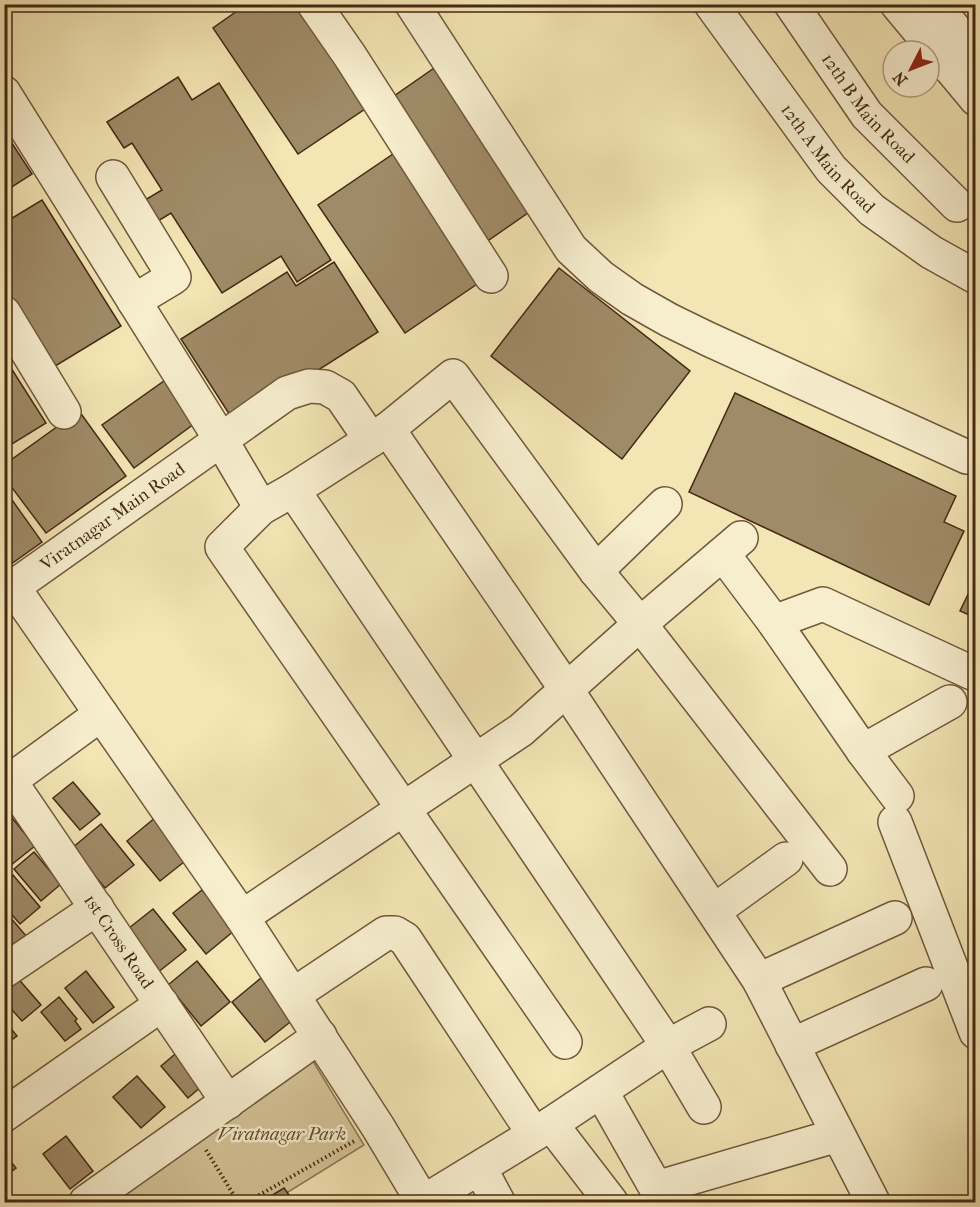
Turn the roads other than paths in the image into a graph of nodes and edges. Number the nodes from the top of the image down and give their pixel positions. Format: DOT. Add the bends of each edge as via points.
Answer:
graph roads {
  1 [pos="314,4"];
  2 [pos="412,4"];
  3 [pos="711,4"];
  4 [pos="790,4"];
  5 [pos="897,4"];
  6 [pos="934,4"];
  7 [pos="975,55"];
  8 [pos="4,93"];
  9 [pos="975,99"];
  10 [pos="113,177"];
  11 [pos="957,205"];
  12 [pos="491,276"];
  13 [pos="975,277"];
  14 [pos="134,301"];
  15 [pos="4,313"];
  16 [pos="64,412"];
  17 [pos="380,435"];
  18 [pos="221,440"];
  19 [pos="967,457"];
  20 [pos="293,490"];
  21 [pos="665,504"];
  22 [pos="261,508"];
  23 [pos="596,571"];
  24 [pos="9,591"];
  25 [pos="774,622"];
  26 [pos="640,624"];
  27 [pos="972,673"];
  28 [pos="566,689"];
  29 [pos="950,702"];
  30 [pos="101,714"];
  31 [pos="863,751"];
  32 [pos="476,760"];
  33 [pos="7,783"];
  34 [pos="404,808"];
  35 [pos="786,859"];
  36 [pos="830,869"];
  37 [pos="97,908"];
  38 [pos="714,911"];
  39 [pos="242,917"];
  40 [pos="895,918"];
  41 [pos="4,971"];
  42 [pos="759,980"];
  43 [pos="926,984"];
  44 [pos="293,995"];
  45 [pos="162,1004"];
  46 [pos="709,1024"];
  47 [pos="975,1032"];
  48 [pos="320,1036"];
  49 [pos="565,1042"];
  50 [pos="792,1045"];
  51 [pos="668,1046"];
  52 [pos="601,1090"];
  53 [pos="228,1102"];
  54 [pos="704,1107"];
  55 [pos="4,1115"];
  56 [pos="543,1129"];
  57 [pos="838,1135"];
  58 [pos="480,1168"];
  59 [pos="423,1202"];
  60 [pos="86,1203"];
  61 [pos="498,1203"];
  62 [pos="611,1203"];
  63 [pos="873,1203"];
  1 -- 12 [label="street"];
  2 -- 19 [label="street" via="571,249 601,278 708,339"];
  3 -- 13 [label="street, 12th A Main Road" via="831,169 872,210 931,252"];
  4 -- 11 [label="street, 12th B Main Road" via="867,116"];
  5 -- 9 [label="street"];
  6 -- 7 [label="street"];
  8 -- 14 [label="street"];
  10 -- 14 [label="street" via="174,277"];
  14 -- 18 [label="street"];
  15 -- 16 [label="street"];
  17 -- 18 [label="street, Viratnagar Main Road" via="341,396 325,387 309,386 287,393"];
  17 -- 20 [label="street"];
  17 -- 23 [label="street" via="453,376"];
  17 -- 28 [label="street, Viratnagar Main Road"];
  18 -- 22 [label="street"];
  18 -- 24 [label="street, Viratnagar Main Road"];
  20 -- 22 [label="street"];
  20 -- 32 [label="street"];
  21 -- 23 [label="street"];
  22 -- 34 [label="street" via="222,547"];
  23 -- 26 [label="street"];
  24 -- 30 [label="street"];
  25 -- 26 [label="street" via="732,546"];
  25 -- 27 [label="street" via="823,604"];
  25 -- 31 [label="street"];
  26 -- 28 [label="street"];
  26 -- 36 [label="street"];
  28 -- 32 [label="street" via="521,730"];
  28 -- 38 [label="street, Viratnagar Main Road"];
  29 -- 31 [label="street"];
  30 -- 33 [label="street"];
  30 -- 39 [label="street"];
  31 -- 47 [label="street" via="896,809"];
  32 -- 34 [label="street"];
  32 -- 51 [label="street"];
  33 -- 37 [label="street, 1st Cross Road"];
  34 -- 39 [label="street"];
  34 -- 49 [label="street"];
  35 -- 38 [label="street"];
  37 -- 41 [label="street"];
  37 -- 45 [label="street, 1st Cross Road"];
  38 -- 42 [label="street, Viratnagar Main Road"];
  39 -- 44 [label="street"];
  40 -- 42 [label="street"];
  42 -- 50 [label="street, Viratnagar Main Road"];
  43 -- 50 [label="street"];
  44 -- 48 [label="street"];
  44 -- 56 [label="street" via="386,933 395,933 405,939"];
  45 -- 53 [label="street, 1st Cross Road"];
  45 -- 55 [label="street"];
  46 -- 51 [label="street"];
  48 -- 53 [label="street"];
  48 -- 59 [label="street"];
  50 -- 57 [label="street, Viratnagar Main Road"];
  51 -- 52 [label="street"];
  51 -- 54 [label="street"];
  52 -- 56 [label="street"];
  52 -- 57 [label="street" via="656,1188"];
  53 -- 60 [label="street"];
  56 -- 58 [label="street"];
  56 -- 62 [label="street"];
  57 -- 63 [label="street, Viratnagar Main Road"];
  58 -- 59 [label="street"];
  58 -- 61 [label="street"];
}
